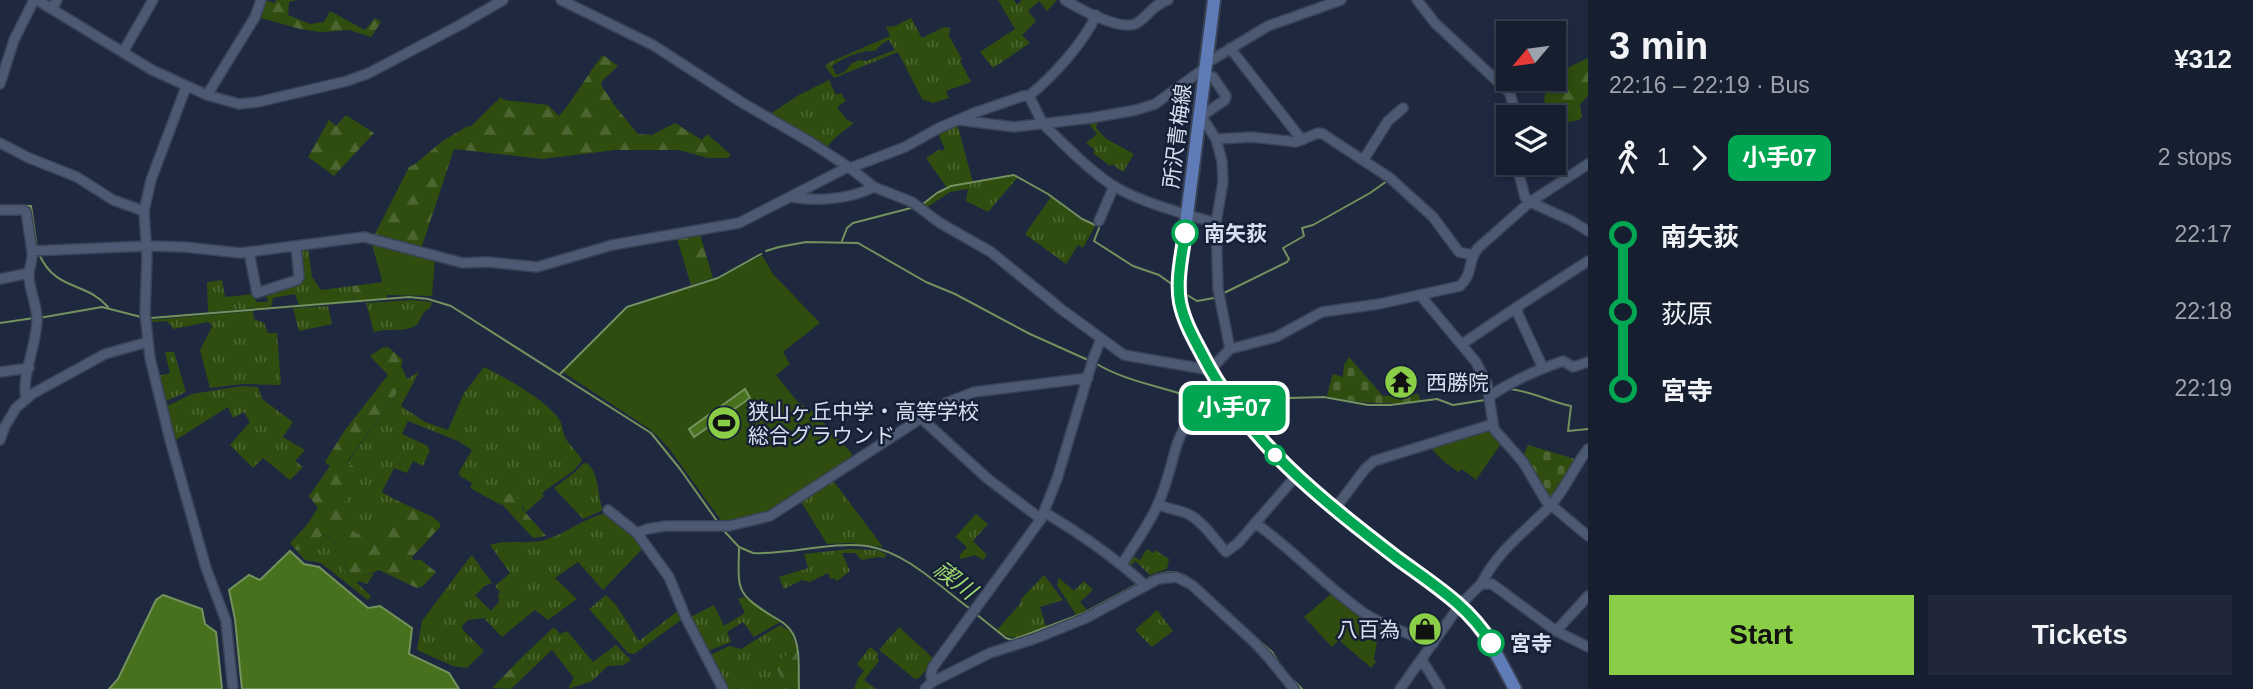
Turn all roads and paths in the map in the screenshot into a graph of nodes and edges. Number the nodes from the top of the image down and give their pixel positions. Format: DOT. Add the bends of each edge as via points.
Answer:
graph roads {
  1 [pos="35,0"];
  2 [pos="57,0"];
  3 [pos="153,0"];
  4 [pos="261,0"];
  5 [pos="503,0"];
  6 [pos="561,0"];
  7 [pos="1065,0"];
  8 [pos="1168,0"];
  9 [pos="1214,0"];
  10 [pos="1341,0"];
  11 [pos="1417,0"];
  12 [pos="52,9"];
  13 [pos="1096,15"];
  14 [pos="1230,48"];
  15 [pos="123,52"];
  16 [pos="1205,69"];
  17 [pos="0,84"];
  18 [pos="186,87"];
  19 [pos="207,95"];
  20 [pos="1029,96"];
  21 [pos="1513,105"];
  22 [pos="1403,107"];
  23 [pos="1200,114"];
  24 [pos="960,120"];
  25 [pos="1044,123"];
  26 [pos="1216,139"];
  27 [pos="1302,140"];
  28 [pos="0,143"];
  29 [pos="1364,159"];
  30 [pos="1588,163"];
  31 [pos="849,167"];
  32 [pos="1519,175"];
  33 [pos="1114,186"];
  34 [pos="874,187"];
  35 [pos="791,197"];
  36 [pos="1530,202"];
  37 [pos="0,210"];
  38 [pos="144,211"];
  39 [pos="1187,215"];
  40 [pos="1099,221"];
  41 [pos="1216,223"];
  42 [pos="1588,231"];
  43 [pos="146,246"];
  44 [pos="296,247"];
  45 [pos="32,251"];
  46 [pos="249,252"];
  47 [pos="1472,255"];
  48 [pos="1588,261"];
  49 [pos="29,273"];
  50 [pos="0,279"];
  51 [pos="1420,295"];
  52 [pos="1517,307"];
  53 [pos="1101,339"];
  54 [pos="148,342"];
  55 [pos="1462,344"];
  56 [pos="1230,349"];
  57 [pos="1588,362"];
  58 [pos="29,368"];
  59 [pos="1542,368"];
  60 [pos="1210,370"];
  61 [pos="0,372"];
  62 [pos="1088,378"];
  63 [pos="1222,389"];
  64 [pos="1490,396"];
  65 [pos="26,398"];
  66 [pos="921,418"];
  67 [pos="1493,424"];
  68 [pos="0,440"];
  69 [pos="1588,449"];
  70 [pos="1296,476"];
  71 [pos="1158,504"];
  72 [pos="1550,505"];
  73 [pos="608,510"];
  74 [pos="1335,510"];
  75 [pos="1043,515"];
  76 [pos="1255,523"];
  77 [pos="638,533"];
  78 [pos="1588,536"];
  79 [pos="1122,564"];
  80 [pos="1481,584"];
  81 [pos="1146,586"];
  82 [pos="1588,596"];
  83 [pos="1460,605"];
  84 [pos="1556,631"];
  85 [pos="1433,644"];
  86 [pos="1588,647"];
  87 [pos="1422,660"];
  88 [pos="928,685"];
  89 [pos="233,689"];
  90 [pos="723,689"];
  91 [pos="1294,689"];
  92 [pos="1399,689"];
  93 [pos="1440,689"];
  94 [pos="1515,689"];
  1 -- 12 [label="street"];
  1 -- 17 [label="street" via="14,40"];
  2 -- 12 [label="street"];
  3 -- 15 [label="street"];
  4 -- 19 [label="street"];
  5 -- 19 [label="street" via="369,73 247,104"];
  6 -- 31 [label="street" via="653,45"];
  7 -- 13 [label="street"];
  8 -- 13 [label="street" via="1130,26"];
  9 -- 16 [label="main road, 所沢青梅線"];
  10 -- 14 [label="street" via="1268,26"];
  11 -- 21 [label="street" via="1435,23 1510,93"];
  12 -- 15 [label="street"];
  13 -- 20 [label="street" via="1085,36"];
  14 -- 16 [label="street"];
  14 -- 27 [label="street"];
  15 -- 18 [label="street"];
  16 -- 23 [label="main road, 所沢青梅線"];
  16 -- 23 [label="street" via="1226,96"];
  16 -- 25 [label="street" via="1149,106"];
  18 -- 19 [label="street"];
  18 -- 38 [label="street"];
  20 -- 24 [label="street"];
  20 -- 25 [label="street"];
  22 -- 29 [label="street" via="1388,121"];
  23 -- 26 [label="street"];
  23 -- 39 [label="main road, 所沢青梅線"];
  24 -- 25 [label="street" via="1014,127"];
  24 -- 31 [label="street"];
  25 -- 33 [label="street"];
  26 -- 27 [label="street"];
  26 -- 41 [label="street" via="1224,176"];
  27 -- 29 [label="street" via="1323,134"];
  28 -- 38 [label="street"];
  29 -- 47 [label="street" via="1433,217 1459,253"];
  30 -- 36 [label="street"];
  31 -- 34 [label="street"];
  31 -- 35 [label="street"];
  32 -- 36 [label="street"];
  33 -- 39 [label="street"];
  33 -- 40 [label="street"];
  34 -- 35 [label="street" via="843,197"];
  34 -- 53 [label="street" via="912,202 991,253"];
  35 -- 44 [label="street" via="739,223 629,241 537,267 463,263 363,237"];
  36 -- 42 [label="street"];
  36 -- 47 [label="street"];
  37 -- 45 [label="street" via="26,212"];
  38 -- 43 [label="street"];
  39 -- 41 [label="street"];
  39 -- 60 [label="main road, 所沢青梅線" via="1181,304"];
  41 -- 56 [label="street" via="1218,289"];
  43 -- 45 [label="street"];
  43 -- 46 [label="street"];
  43 -- 54 [label="street"];
  44 -- 46 [label="street"];
  44 -- 46 [label="street" via="297,281 257,293"];
  45 -- 49 [label="street"];
  47 -- 51 [label="street" via="1468,277 1460,286"];
  48 -- 52 [label="street"];
  49 -- 50 [label="street"];
  49 -- 58 [label="street" via="38,314"];
  51 -- 55 [label="street"];
  51 -- 56 [label="street" via="1322,312 1276,337"];
  52 -- 55 [label="street"];
  52 -- 59 [label="street"];
  53 -- 60 [label="street" via="1124,355"];
  53 -- 62 [label="street"];
  54 -- 65 [label="street" via="118,349"];
  54 -- 89 [label="street" via="189,509 226,621"];
  55 -- 64 [label="street" via="1483,373"];
  56 -- 60 [label="street"];
  57 -- 59 [label="street" via="1573,367 1563,361"];
  58 -- 61 [label="street"];
  58 -- 65 [label="street" via="23,388"];
  59 -- 64 [label="street"];
  60 -- 63 [label="main road, 所沢青梅線"];
  62 -- 66 [label="street" via="974,392"];
  62 -- 75 [label="street"];
  63 -- 70 [label="main road, 所沢青梅線" via="1242,420"];
  63 -- 71 [label="street" via="1185,425"];
  64 -- 67 [label="street"];
  65 -- 68 [label="street" via="9,418"];
  66 -- 75 [label="street" via="988,479"];
  66 -- 77 [label="street" via="770,516 729,526 666,526"];
  67 -- 72 [label="street"];
  67 -- 74 [label="street" via="1374,461"];
  69 -- 72 [label="street"];
  70 -- 74 [label="main road, 所沢青梅線"];
  70 -- 76 [label="street"];
  71 -- 76 [label="street" via="1199,521 1226,552"];
  71 -- 79 [label="street"];
  72 -- 78 [label="street"];
  72 -- 80 [label="street" via="1509,543"];
  73 -- 77 [label="street"];
  74 -- 83 [label="main road, 所沢青梅線"];
  75 -- 79 [label="street" via="1088,538"];
  75 -- 88 [label="street" via="933,667"];
  76 -- 85 [label="street" via="1366,615"];
  77 -- 90 [label="street" via="669,576"];
  79 -- 81 [label="street"];
  80 -- 83 [label="street"];
  80 -- 84 [label="street" via="1505,592"];
  81 -- 88 [label="street" via="1086,618 990,653"];
  81 -- 91 [label="street" via="1165,578 1184,580 1268,657"];
  82 -- 84 [label="street"];
  83 -- 85 [label="street"];
  83 -- 94 [label="main road, 所沢青梅線" via="1484,631"];
  84 -- 86 [label="street"];
  85 -- 87 [label="street"];
  87 -- 92 [label="street"];
  87 -- 93 [label="street"];
}
